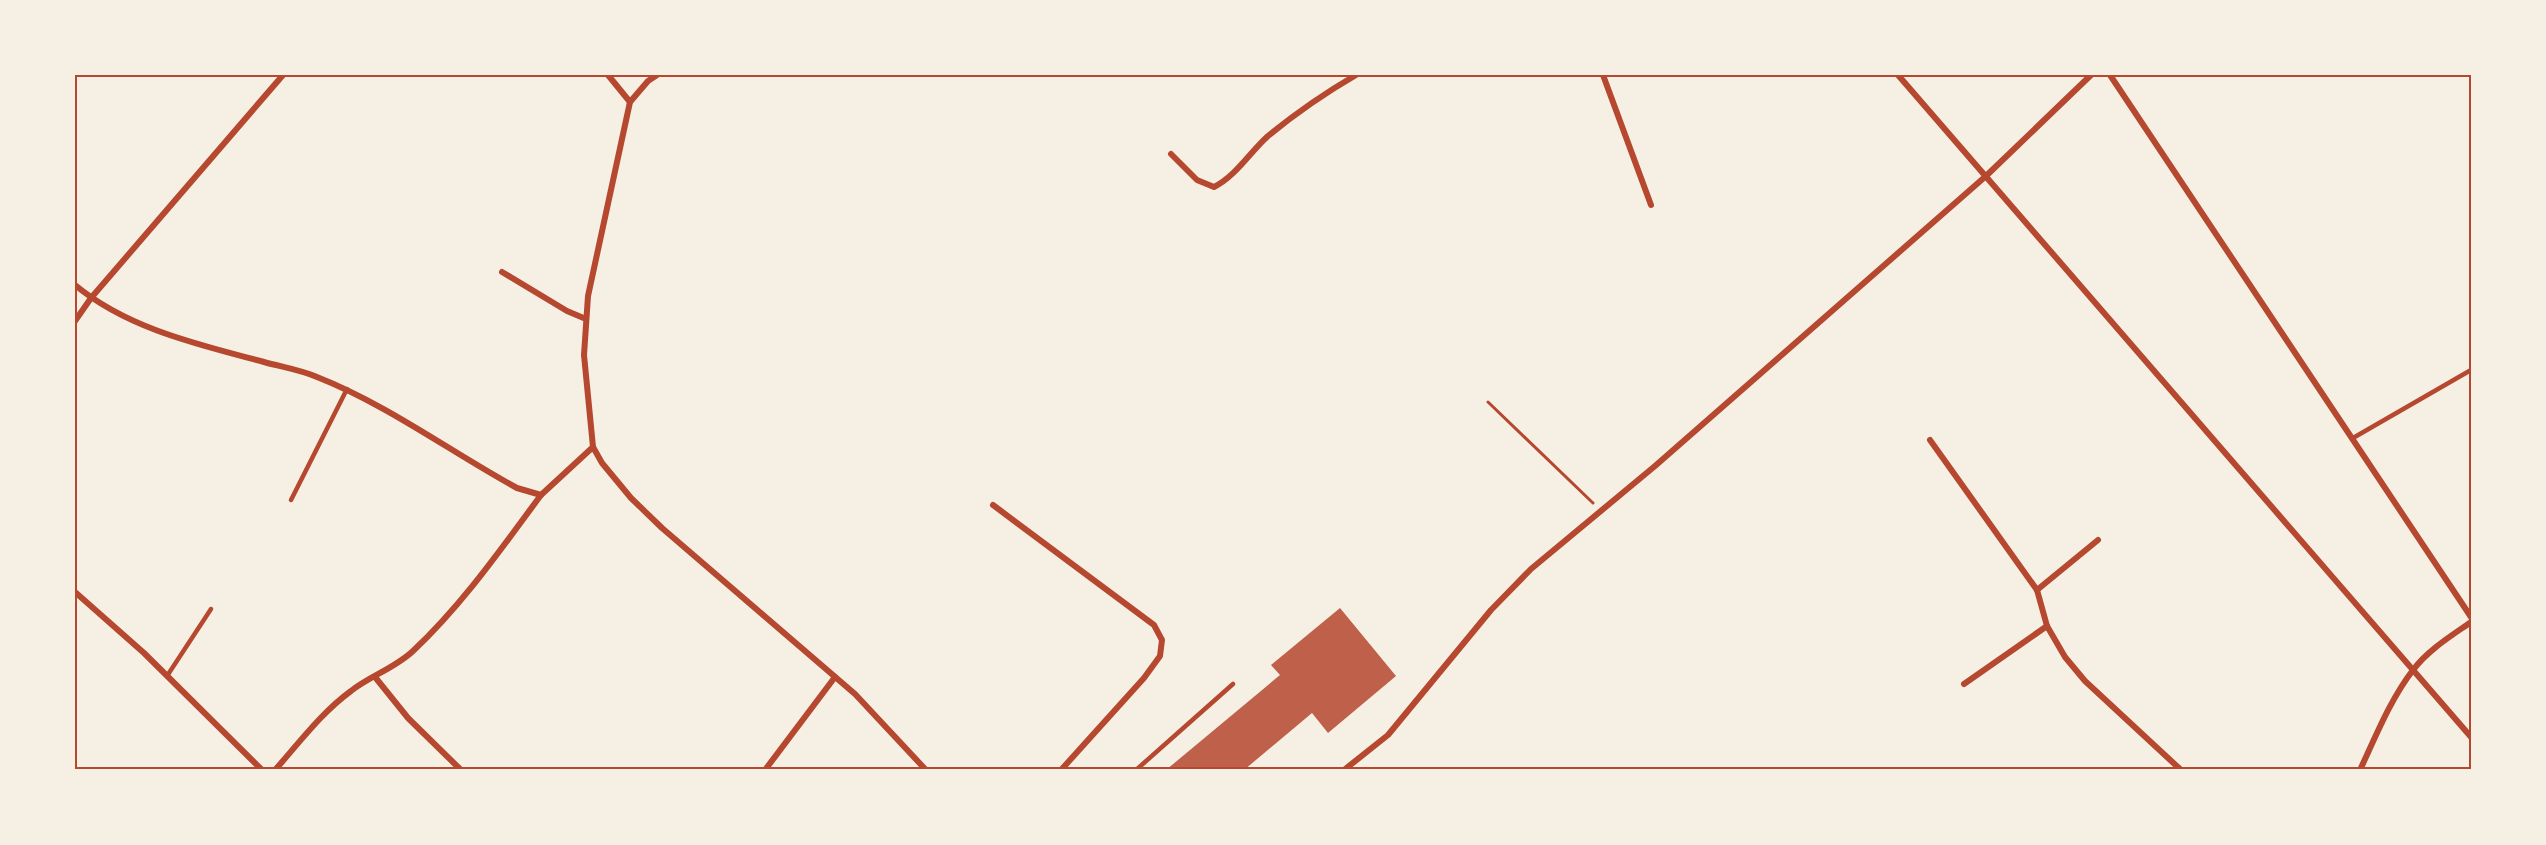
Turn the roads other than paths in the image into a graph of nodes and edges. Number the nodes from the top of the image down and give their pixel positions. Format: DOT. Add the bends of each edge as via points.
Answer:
graph roads {
  1 [pos="283,75"];
  2 [pos="608,75"];
  3 [pos="657,75"];
  4 [pos="1356,75"];
  5 [pos="1603,75"];
  6 [pos="1898,75"];
  7 [pos="2091,75"];
  8 [pos="2110,75"];
  9 [pos="630,102"];
  10 [pos="1170,154"];
  11 [pos="1986,176"];
  12 [pos="1650,205"];
  13 [pos="502,272"];
  14 [pos="75,285"];
  15 [pos="91,298"];
  16 [pos="586,319"];
  17 [pos="75,321"];
  18 [pos="2471,370"];
  19 [pos="347,389"];
  20 [pos="2353,438"];
  21 [pos="1930,440"];
  22 [pos="593,447"];
  23 [pos="541,495"];
  24 [pos="291,500"];
  25 [pos="993,505"];
  26 [pos="2098,540"];
  27 [pos="2037,590"];
  28 [pos="75,592"];
  29 [pos="211,609"];
  30 [pos="2471,617"];
  31 [pos="2471,622"];
  32 [pos="2047,626"];
  33 [pos="2413,669"];
  34 [pos="167,675"];
  35 [pos="375,676"];
  36 [pos="835,677"];
  37 [pos="1233,684"];
  38 [pos="1964,684"];
  39 [pos="2471,737"];
  40 [pos="262,770"];
  41 [pos="275,770"];
  42 [pos="460,770"];
  43 [pos="765,770"];
  44 [pos="926,770"];
  45 [pos="1061,770"];
  46 [pos="1136,770"];
  47 [pos="1344,770"];
  48 [pos="2181,770"];
  49 [pos="2360,770"];
  1 -- 15 [label="street"];
  2 -- 9 [label="street"];
  3 -- 9 [label="street"];
  4 -- 10 [label="street" via="1267,138 1214,187 1197,180"];
  5 -- 12 [label="street"];
  6 -- 11 [label="street"];
  7 -- 11 [label="street"];
  8 -- 20 [label="street"];
  9 -- 16 [label="street"];
  11 -- 33 [label="street"];
  11 -- 47 [label="street" via="1532,569 1491,610 1388,735"];
  13 -- 16 [label="street"];
  14 -- 15 [label="street"];
  15 -- 17 [label="street"];
  15 -- 19 [label="street" via="143,325 187,341 314,375"];
  16 -- 22 [label="street" via="584,355"];
  18 -- 20 [label="lane"];
  19 -- 23 [label="street" via="508,483"];
  19 -- 24 [label="lane"];
  20 -- 30 [label="street"];
  21 -- 27 [label="street"];
  22 -- 23 [label="street"];
  22 -- 36 [label="street" via="631,498 662,528"];
  23 -- 35 [label="street" via="480,576 425,639 410,654"];
  25 -- 45 [label="street" via="1154,625 1162,640 1160,656 1144,678"];
  26 -- 27 [label="street"];
  27 -- 32 [label="street"];
  28 -- 34 [label="street"];
  29 -- 34 [label="lane"];
  31 -- 33 [label="street" via="2434,648"];
  32 -- 38 [label="street"];
  32 -- 48 [label="street" via="2085,681"];
  33 -- 39 [label="street"];
  33 -- 49 [label="street" via="2390,706"];
  34 -- 40 [label="street"];
  35 -- 41 [label="street" via="330,708"];
  35 -- 42 [label="street" via="408,718"];
  36 -- 43 [label="street"];
  36 -- 44 [label="street" via="882,720"];
  37 -- 46 [label="lane"];
}
